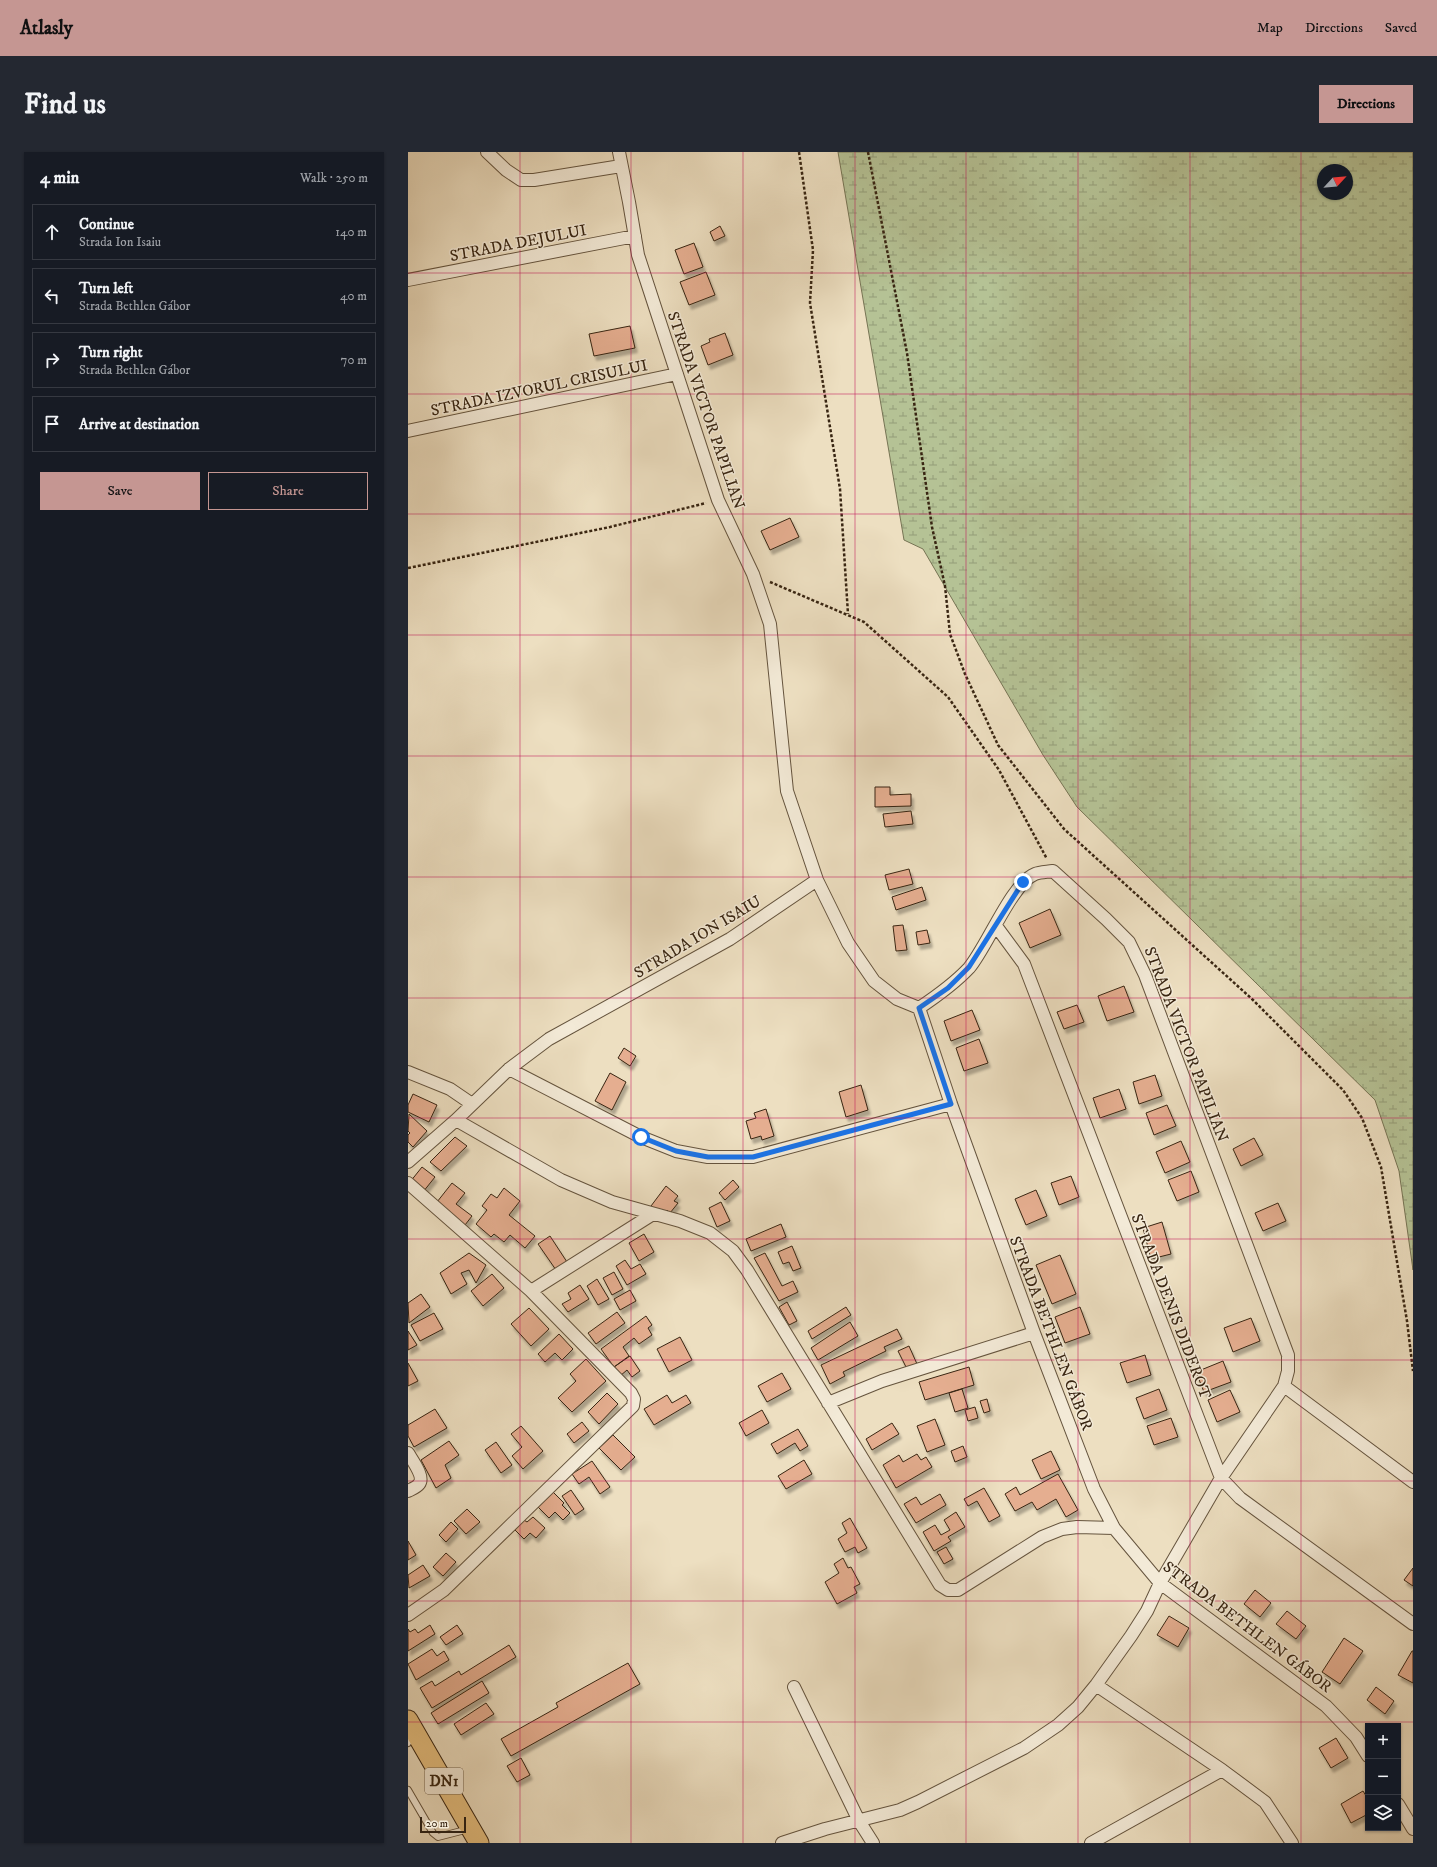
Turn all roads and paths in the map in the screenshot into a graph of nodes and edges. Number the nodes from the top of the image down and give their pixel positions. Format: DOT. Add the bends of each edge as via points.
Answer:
graph roads {
  1 [pos="487,152"];
  2 [pos="618,152"];
  3 [pos="799,152"];
  4 [pos="868,152"];
  5 [pos="621,166"];
  6 [pos="635,236"];
  7 [pos="408,280"];
  8 [pos="677,374"];
  9 [pos="408,431"];
  10 [pos="718,500"];
  11 [pos="408,568"];
  12 [pos="753,574"];
  13 [pos="848,614"];
  14 [pos="1053,871"];
  15 [pos="817,880"];
  16 [pos="996,926"];
  17 [pos="919,1008"];
  18 [pos="509,1069"];
  19 [pos="408,1072"];
  20 [pos="472,1104"];
  21 [pos="951,1104"];
  22 [pos="456,1120"];
  23 [pos="408,1162"];
  24 [pos="408,1183"];
  25 [pos="653,1214"];
  26 [pos="531,1291"];
  27 [pos="1034,1333"];
  28 [pos="1413,1371"];
  29 [pos="1284,1386"];
  30 [pos="828,1403"];
  31 [pos="408,1453"];
  32 [pos="1221,1478"];
  33 [pos="1413,1482"];
  34 [pos="408,1491"];
  35 [pos="1114,1528"];
  36 [pos="1160,1583"];
  37 [pos="408,1615"];
  38 [pos="1413,1624"];
  39 [pos="1096,1685"];
  40 [pos="794,1687"];
  41 [pos="410,1731"];
  42 [pos="1365,1751"];
  43 [pos="1222,1770"];
  44 [pos="408,1790"];
  45 [pos="1401,1809"];
  46 [pos="859,1821"];
  47 [pos="1413,1829"];
  48 [pos="475,1836"];
  49 [pos="782,1843"];
  50 [pos="873,1843"];
  51 [pos="1091,1843"];
  52 [pos="1292,1843"];
  1 -- 5 [label="street" via="521,180"];
  2 -- 5 [label="street, STRADA VICTOR PAPILIAN"];
  3 -- 13 [label="path" via="812,250 810,303 840,489"];
  4 -- 28 [label="path" via="907,353 937,556 945,586 950,634 964,674 998,745 1064,829 1252,999 1343,1090 1362,1118 1381,1167"];
  5 -- 6 [label="street, STRADA VICTOR PAPILIAN"];
  6 -- 7 [label="street, STRADA DEJULUI"];
  6 -- 8 [label="street, STRADA VICTOR PAPILIAN" via="638,255"];
  8 -- 9 [label="street, STRADA IZVORUL CRISULUI"];
  8 -- 10 [label="street, STRADA VICTOR PAPILIAN"];
  10 -- 11 [label="path" via="610,527"];
  10 -- 12 [label="street, STRADA VICTOR PAPILIAN"];
  12 -- 13 [label="path"];
  12 -- 15 [label="street" via="770,624 786,791"];
  13 -- 14 [label="path" via="864,622 948,697 1000,770"];
  14 -- 16 [label="street" via="1035,874 1023,882"];
  14 -- 29 [label="street, STRADA VICTOR PAPILIAN" via="1129,942 1145,974 1288,1355 1288,1371"];
  15 -- 17 [label="street" via="848,943 874,981 897,999"];
  15 -- 18 [label="street, STRADA ION ISAIU" via="730,939 549,1039"];
  16 -- 17 [label="street" via="969,967 948,988"];
  16 -- 32 [label="street, STRADA DENIS DIDEROT" via="1024,964"];
  17 -- 21 [label="street, STRADA BETHLEN GÁBOR"];
  18 -- 20 [label="street, STRADA ION ISAIU"];
  18 -- 21 [label="street" via="641,1137 676,1151 708,1157 753,1157"];
  19 -- 20 [label="street" via="450,1089"];
  20 -- 22 [label="street, STRADA ION ISAIU"];
  21 -- 27 [label="street, STRADA BETHLEN GÁBOR"];
  22 -- 23 [label="street, STRADA ION ISAIU"];
  22 -- 25 [label="street" via="561,1180 612,1202"];
  24 -- 26 [label="street"];
  25 -- 26 [label="street"];
  25 -- 30 [label="street" via="710,1233 733,1251"];
  26 -- 37 [label="street" via="631,1393 634,1399 633,1406 444,1590"];
  27 -- 30 [label="street" via="882,1381"];
  27 -- 35 [label="street, STRADA BETHLEN GÁBOR" via="1094,1489"];
  29 -- 32 [label="street, STRADA VICTOR PAPILIAN"];
  29 -- 33 [label="street"];
  30 -- 35 [label="street" via="940,1585 948,1590 958,1590 1042,1537 1062,1529"];
  31 -- 34 [label="street" via="421,1476 421,1481"];
  32 -- 36 [label="street, STRADA VICTOR PAPILIAN"];
  32 -- 38 [label="street, STRADA DENIS DIDEROT" via="1240,1498"];
  35 -- 36 [label="street, STRADA BETHLEN GÁBOR"];
  36 -- 39 [label="street, STRADA VICTOR PAPILIAN" via="1147,1611"];
  36 -- 42 [label="street, STRADA BETHLEN GÁBOR" via="1326,1706 1356,1737"];
  39 -- 43 [label="street"];
  39 -- 46 [label="street, STRADA VICTOR PAPILIAN" via="1078,1707 1024,1748 900,1810"];
  40 -- 46 [label="street"];
  41 -- 48 [label="main road, DN1"];
  43 -- 51 [label="street"];
  43 -- 52 [label="street" via="1265,1802"];
  44 -- 48 [label="lane" via="438,1837"];
  45 -- 47 [label="street"];
  46 -- 49 [label="street, STRADA VICTOR PAPILIAN"];
  46 -- 50 [label="street"];
}
